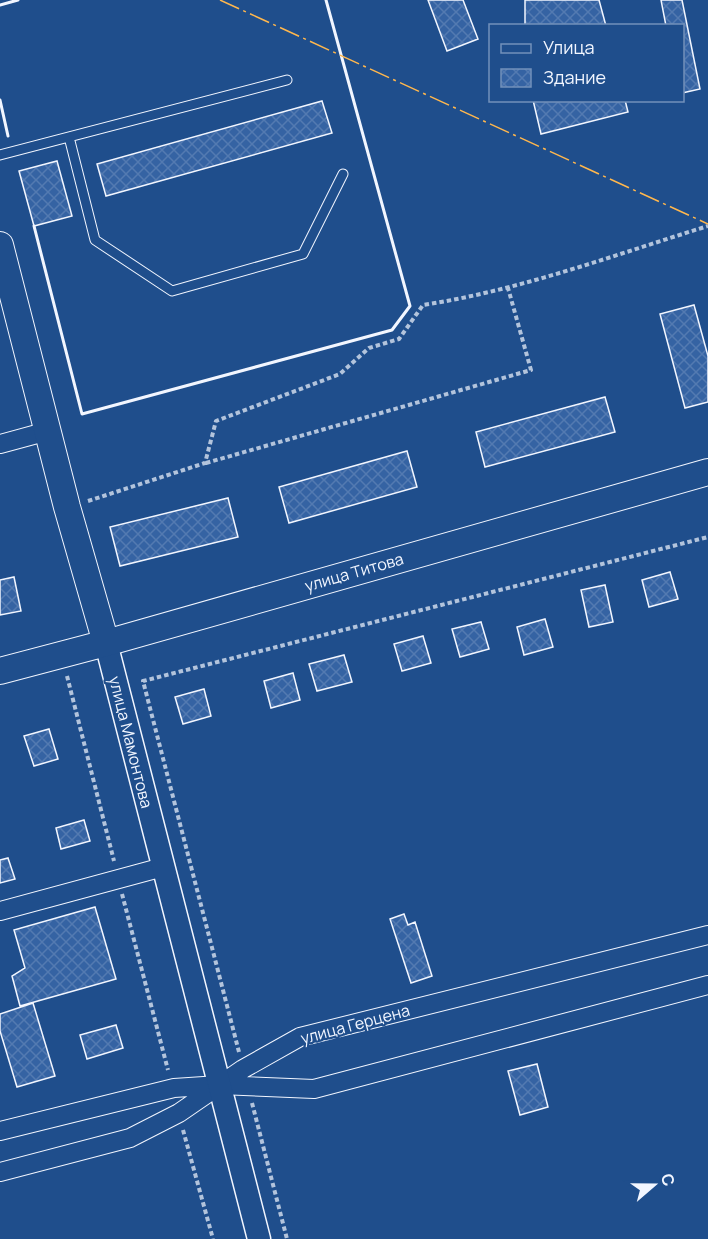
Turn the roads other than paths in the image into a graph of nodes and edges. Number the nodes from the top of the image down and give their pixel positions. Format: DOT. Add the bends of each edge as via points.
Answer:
graph roads {
  1 [pos="287,80"];
  2 [pos="69,137"];
  3 [pos="0,155"];
  4 [pos="343,174"];
  5 [pos="0,245"];
  6 [pos="48,431"];
  7 [pos="0,444"];
  8 [pos="708,472"];
  9 [pos="106,643"];
  10 [pos="0,671"];
  11 [pos="163,867"];
  12 [pos="0,911"];
  13 [pos="708,935"];
  14 [pos="708,985"];
  15 [pos="219,1085"];
  16 [pos="0,1131"];
  17 [pos="0,1172"];
  18 [pos="258,1239"];
  1 -- 2 [label="lane"];
  2 -- 3 [label="lane"];
  2 -- 4 [label="lane" via="95,240 172,291 303,254"];
  5 -- 6 [label="main road, улица Мамонтова"];
  6 -- 7 [label="street"];
  6 -- 9 [label="main road, улица Мамонтова"];
  8 -- 9 [label="main road, улица Титова"];
  9 -- 10 [label="main road, улица Титова"];
  9 -- 11 [label="street, улица Мамонтова"];
  11 -- 12 [label="street"];
  11 -- 15 [label="street, улица Мамонтова"];
  13 -- 15 [label="street, улица Герцена" via="300,1037"];
  14 -- 15 [label="street" via="314,1089"];
  15 -- 16 [label="street" via="174,1089"];
  15 -- 17 [label="street, улица Герцена" via="179,1113 130,1138"];
  15 -- 18 [label="street, улица Мамонтова"];
}
